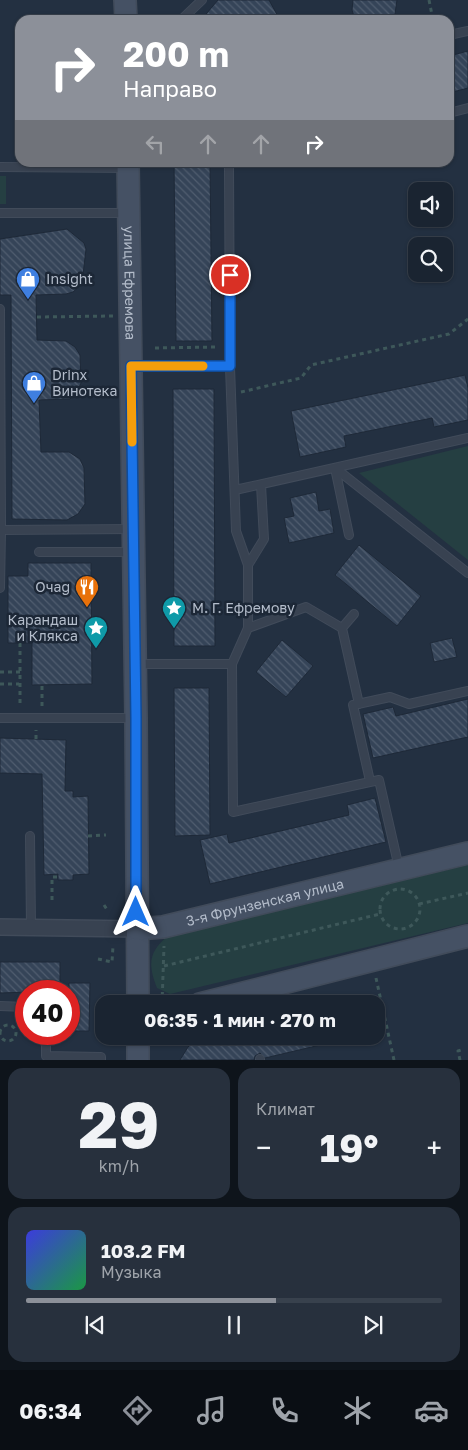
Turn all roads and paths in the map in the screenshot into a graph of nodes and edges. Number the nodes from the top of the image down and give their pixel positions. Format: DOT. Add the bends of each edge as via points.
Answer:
graph roads {
  1 [pos="125,0"];
  2 [pos="202,0"];
  3 [pos="429,0"];
  4 [pos="126,15"];
  5 [pos="186,15"];
  6 [pos="432,15"];
  7 [pos="468,31"];
  8 [pos="454,34"];
  9 [pos="468,108"];
  10 [pos="454,112"];
  11 [pos="0,167"];
  12 [pos="15,167"];
  13 [pos="128,167"];
  14 [pos="229,167"];
  15 [pos="0,213"];
  16 [pos="128,213"];
  17 [pos="0,309"];
  18 [pos="131,316"];
  19 [pos="37,317"];
  20 [pos="468,319"];
  21 [pos="218,337"];
  22 [pos="154,348"];
  23 [pos="131,366"];
  24 [pos="230,366"];
  25 [pos="231,394"];
  26 [pos="468,438"];
  27 [pos="335,468"];
  28 [pos="261,484"];
  29 [pos="235,490"];
  30 [pos="134,529"];
  31 [pos="1,530"];
  32 [pos="349,535"];
  33 [pos="39,552"];
  34 [pos="134,552"];
  35 [pos="248,565"];
  36 [pos="468,573"];
  37 [pos="0,588"];
  38 [pos="354,614"];
  39 [pos="248,628"];
  40 [pos="342,628"];
  41 [pos="20,643"];
  42 [pos="136,664"];
  43 [pos="232,664"];
  44 [pos="0,672"];
  45 [pos="20,672"];
  46 [pos="0,684"];
  47 [pos="20,684"];
  48 [pos="42,685"];
  49 [pos="468,691"];
  50 [pos="359,704"];
  51 [pos="27,707"];
  52 [pos="35,707"];
  53 [pos="42,707"];
  54 [pos="51,707"];
  55 [pos="0,718"];
  56 [pos="136,718"];
  57 [pos="370,781"];
  58 [pos="106,835"];
  59 [pos="30,836"];
  60 [pos="88,836"];
  61 [pos="468,853"];
  62 [pos="399,870"];
  63 [pos="58,877"];
  64 [pos="468,893"];
  65 [pos="52,900"];
  66 [pos="419,904"];
  67 [pos="104,905"];
  68 [pos="108,911"];
  69 [pos="380,914"];
  70 [pos="0,927"];
  71 [pos="31,928"];
  72 [pos="137,929"];
  73 [pos="468,936"];
  74 [pos="164,943"];
  75 [pos="112,946"];
  76 [pos="98,959"];
  77 [pos="164,966"];
  78 [pos="376,978"];
  79 [pos="138,995"];
  80 [pos="162,995"];
  81 [pos="254,995"];
  82 [pos="0,1006"];
  83 [pos="15,1007"];
  84 [pos="0,1033"];
  85 [pos="46,1045"];
  86 [pos="138,1045"];
  87 [pos="464,1049"];
  88 [pos="101,1060"];
  89 [pos="138,1060"];
  90 [pos="394,1060"];
  91 [pos="460,1060"];
  1 -- 4 [label="street"];
  2 -- 5 [label="lane"];
  3 -- 6 [label="path"];
  7 -- 8 [label="lane"];
  9 -- 10 [label="lane"];
  11 -- 12 [label="lane"];
  13 -- 16 [label="street, улица Ефремова"];
  14 -- 24 [label="lane"];
  15 -- 16 [label="lane"];
  16 -- 18 [label="street, улица Ефремова"];
  17 -- 31 [label="lane"];
  18 -- 19 [label="path"];
  18 -- 23 [label="street, улица Ефремова"];
  20 -- 25 [label="path" via="450,334 311,365 301,378"];
  21 -- 22 [label="path" via="218,347"];
  23 -- 24 [label="lane"];
  23 -- 30 [label="street, улица Ефремова"];
  24 -- 25 [label="lane"];
  25 -- 29 [label="lane"];
  26 -- 27 [label="lane"];
  27 -- 28 [label="lane"];
  27 -- 32 [label="lane"];
  27 -- 36 [label="lane"];
  28 -- 29 [label="lane"];
  28 -- 35 [label="lane" via="264,539"];
  29 -- 35 [label="lane" via="236,531"];
  30 -- 31 [label="lane"];
  30 -- 34 [label="street, улица Ефремова"];
  31 -- 37 [label="lane"];
  33 -- 34 [label="lane"];
  34 -- 42 [label="street, улица Ефремова"];
  35 -- 39 [label="lane"];
  38 -- 40 [label="lane"];
  39 -- 40 [label="lane" via="306,607"];
  39 -- 43 [label="lane"];
  40 -- 50 [label="lane"];
  41 -- 45 [label="path"];
  42 -- 43 [label="lane"];
  42 -- 56 [label="street, улица Ефремова"];
  43 -- 57 [label="lane" via="233,812"];
  44 -- 45 [label="path"];
  45 -- 47 [label="path"];
  46 -- 47 [label="path"];
  47 -- 51 [label="path" via="20,707"];
  48 -- 53 [label="path"];
  49 -- 50 [label="lane" via="409,704 390,697"];
  50 -- 57 [label="lane" via="353,705"];
  52 -- 53 [label="path"];
  53 -- 54 [label="path"];
  55 -- 56 [label="lane"];
  56 -- 72 [label="street, улица Ефремова"];
  57 -- 62 [label="lane" via="379,780"];
  58 -- 60 [label="path"];
  59 -- 71 [label="lane"];
  61 -- 62 [label="street, 3-я Фрунзенская улица"];
  62 -- 72 [label="street, 3-я Фрунзенская улица" via="163,927"];
  63 -- 65 [label="path" via="52,878"];
  64 -- 66 [label="path"];
  66 -- 69 [label="path" via="414,924 404,928 394,928 385,923"];
  66 -- 69 [label="path" via="406,889 395,889 380,903"];
  67 -- 68 [label="path"];
  69 -- 77 [label="path"];
  70 -- 71 [label="street, 3-я Фрунзенская улица"];
  71 -- 72 [label="street, 3-я Фрунзенская улица"];
  72 -- 79 [label="street, улица Ефремова"];
  73 -- 81 [label="street"];
  74 -- 77 [label="path"];
  75 -- 76 [label="path" via="112,962"];
  77 -- 80 [label="path"];
  78 -- 90 [label="path"];
  82 -- 83 [label="lane"];
  84 -- 84 [label="path" via="8,1041 16,1033 9,1025"];
  85 -- 88 [label="lane" via="46,1056 101,1057"];
  86 -- 89 [label="street"];
  87 -- 91 [label="path" via="458,1051"];
}
